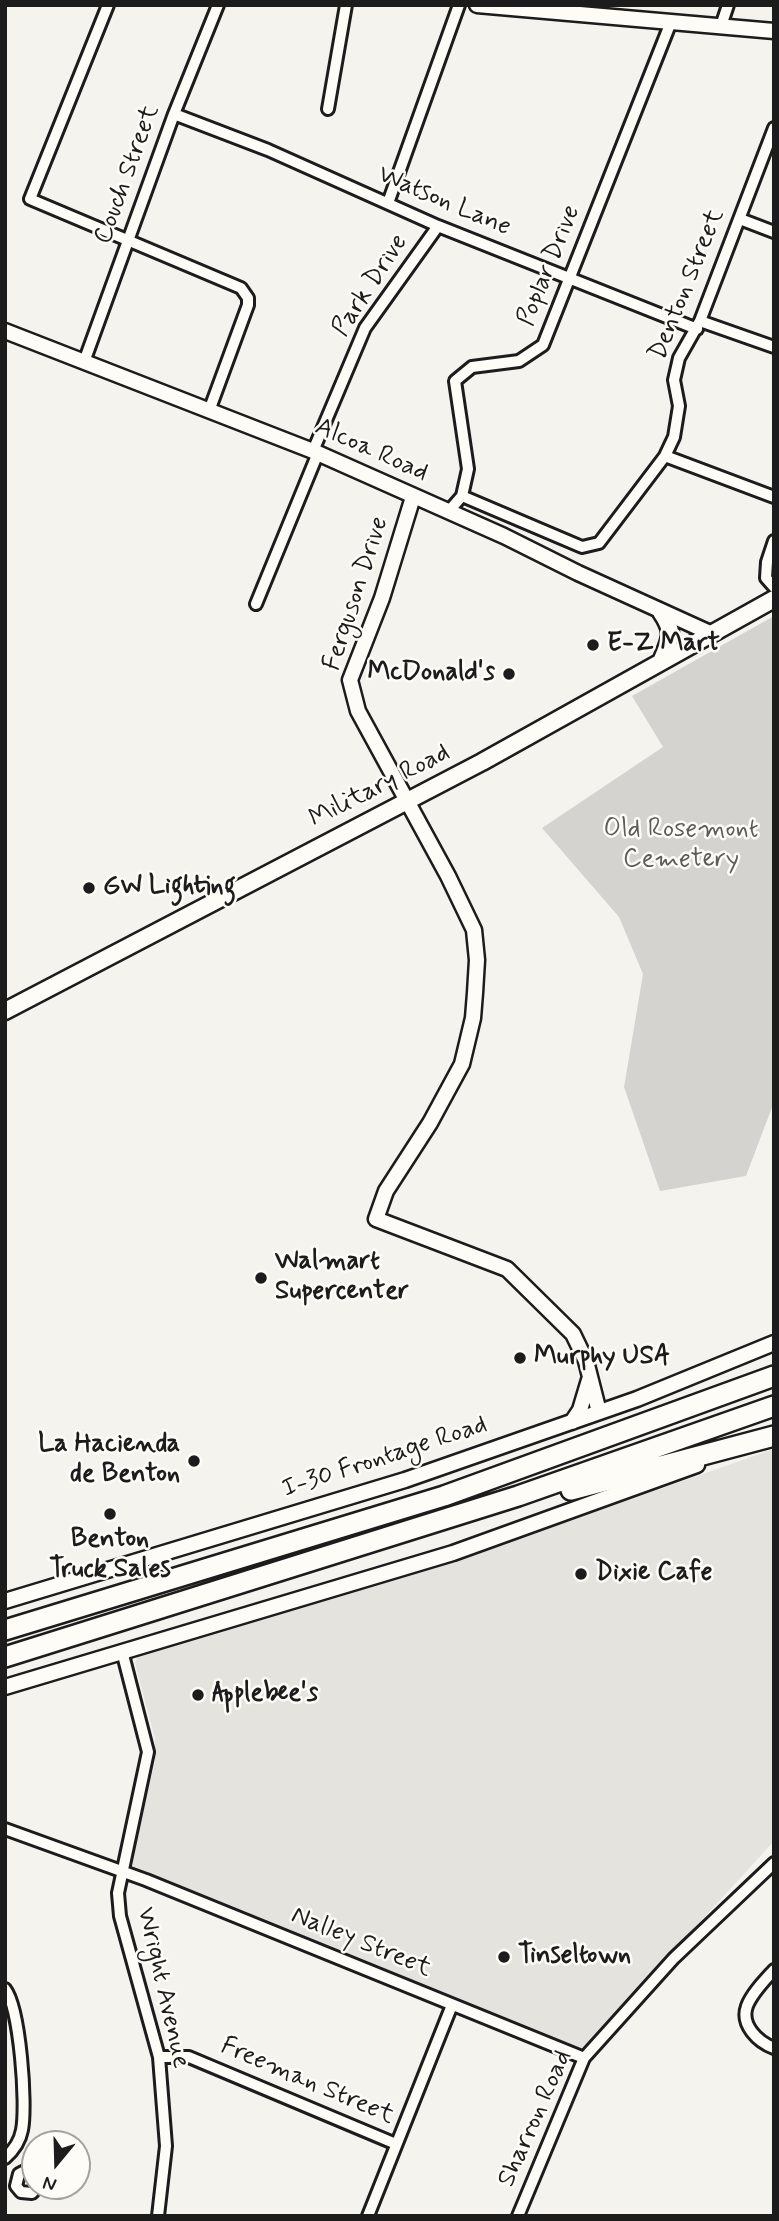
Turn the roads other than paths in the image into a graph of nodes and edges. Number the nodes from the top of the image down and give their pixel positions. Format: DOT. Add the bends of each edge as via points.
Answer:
graph roads {
  1 [pos="107,5"];
  2 [pos="218,5"];
  3 [pos="346,5"];
  4 [pos="459,5"];
  5 [pos="477,5"];
  6 [pos="728,5"];
  7 [pos="608,11"];
  8 [pos="671,22"];
  9 [pos="720,26"];
  10 [pos="774,31"];
  11 [pos="328,109"];
  12 [pos="174,114"];
  13 [pos="774,128"];
  14 [pos="388,203"];
  15 [pos="740,219"];
  16 [pos="438,226"];
  17 [pos="774,232"];
  18 [pos="128,240"];
  19 [pos="570,279"];
  20 [pos="698,325"];
  21 [pos="5,331"];
  22 [pos="774,347"];
  23 [pos="84,362"];
  24 [pos="209,411"];
  25 [pos="316,452"];
  26 [pos="665,456"];
  27 [pos="413,496"];
  28 [pos="462,496"];
  29 [pos="774,497"];
  30 [pos="448,512"];
  31 [pos="774,541"];
  32 [pos="774,587"];
  33 [pos="774,599"];
  34 [pos="256,604"];
  35 [pos="661,612"];
  36 [pos="710,633"];
  37 [pos="660,662"];
  38 [pos="408,801"];
  39 [pos="5,1010"];
  40 [pos="774,1343"];
  41 [pos="590,1375"];
  42 [pos="774,1376"];
  43 [pos="774,1406"];
  44 [pos="599,1412"];
  45 [pos="572,1422"];
  46 [pos="774,1436"];
  47 [pos="518,1496"];
  48 [pos="5,1601"];
  49 [pos="78,1609"];
  50 [pos="5,1618"];
  51 [pos="5,1630"];
  52 [pos="122,1651"];
  53 [pos="5,1657"];
  54 [pos="5,1687"];
  55 [pos="5,1829"];
  56 [pos="774,1863"];
  57 [pos="121,1872"];
  58 [pos="774,1970"];
  59 [pos="5,1989"];
  60 [pos="452,2005"];
  61 [pos="774,2048"];
  62 [pos="159,2057"];
  63 [pos="584,2058"];
  64 [pos="396,2144"];
  65 [pos="5,2158"];
  66 [pos="19,2174"];
  67 [pos="21,2192"];
  68 [pos="158,2216"];
  69 [pos="368,2216"];
  70 [pos="518,2216"];
  1 -- 18 [label="street" via="30,199"];
  2 -- 12 [label="street, Couch Street"];
  3 -- 11 [label="street"];
  4 -- 14 [label="street, Park Drive"];
  5 -- 7 [label="main road"];
  6 -- 9 [label="street"];
  7 -- 8 [label="main road"];
  8 -- 9 [label="main road"];
  8 -- 19 [label="street, Poplar Drive"];
  9 -- 10 [label="main road"];
  12 -- 14 [label="street, Watson Lane"];
  12 -- 18 [label="street, Couch Street"];
  13 -- 15 [label="street, Denton Street"];
  14 -- 16 [label="street, Watson Lane"];
  15 -- 17 [label="street"];
  15 -- 20 [label="street, Denton Street"];
  16 -- 19 [label="street, Watson Lane"];
  16 -- 25 [label="street, Park Drive" via="365,328"];
  18 -- 23 [label="street, Couch Street"];
  18 -- 24 [label="street" via="241,288 248,298"];
  19 -- 20 [label="street, Watson Lane"];
  19 -- 28 [label="street, Poplar Drive" via="543,345 519,361 472,367 455,381 468,469"];
  20 -- 22 [label="street, Watson Lane"];
  20 -- 26 [label="street, Denton Street" via="679,358 674,380 679,406 674,437"];
  21 -- 23 [label="main road, Alcoa Road"];
  23 -- 24 [label="main road, Alcoa Road"];
  24 -- 25 [label="main road, Alcoa Road"];
  25 -- 27 [label="main road, Alcoa Road"];
  25 -- 34 [label="street, Park Drive"];
  26 -- 28 [label="street, Denton Street" via="599,543 582,547"];
  26 -- 29 [label="street"];
  27 -- 30 [label="main road, Alcoa Road"];
  27 -- 38 [label="main road, Ferguson Drive" via="382,598 350,680 358,711"];
  28 -- 30 [label="street"];
  30 -- 35 [label="main road, Alcoa Road"];
  31 -- 32 [label="street" via="766,578"];
  33 -- 36 [label="main road, Military Road"];
  35 -- 36 [label="main road, Alcoa Road"];
  35 -- 37 [label="main road" via="672,636"];
  36 -- 37 [label="main road, Military Road"];
  37 -- 38 [label="main road, Military Road"];
  38 -- 39 [label="main road, Military Road"];
  38 -- 41 [label="main road, Ferguson Drive" via="474,930 475,993 462,1063 386,1191 376,1219 507,1269 573,1334"];
  40 -- 44 [label="main road, I-30 Frontage Road"];
  41 -- 44 [label="main road, Ferguson Drive"];
  41 -- 45 [label="main road"];
  42 -- 49 [label="highway" via="444,1496"];
  43 -- 47 [label="highway"];
  44 -- 45 [label="main road, I-30 Frontage Road"];
  45 -- 48 [label="main road, I-30 Frontage Road" via="405,1480"];
  46 -- 47 [label="highway" via="568,1491"];
  46 -- 52 [label="main road" via="477,1545"];
  47 -- 53 [label="highway"];
  49 -- 50 [label="highway"];
  49 -- 51 [label="highway"];
  52 -- 54 [label="main road"];
  52 -- 57 [label="street, Wright Avenue" via="148,1752"];
  55 -- 57 [label="street, Nalley Street"];
  56 -- 63 [label="street, Sharron Road" via="674,1958"];
  57 -- 60 [label="street, Nalley Street"];
  57 -- 62 [label="street, Wright Avenue" via="120,1916"];
  58 -- 61 [label="street" via="747,2007 747,2025 762,2043"];
  59 -- 65 [label="street" via="18,2035 23,2112 22,2132"];
  60 -- 63 [label="street, Nalley Street"];
  60 -- 64 [label="street"];
  62 -- 64 [label="street, Freeman Street" via="189,2057"];
  62 -- 68 [label="street, Wright Avenue" via="166,2146"];
  63 -- 70 [label="street, Sharron Road"];
  64 -- 69 [label="street"];
  65 -- 66 [label="street"];
  66 -- 67 [label="street" via="15,2181"];
}
